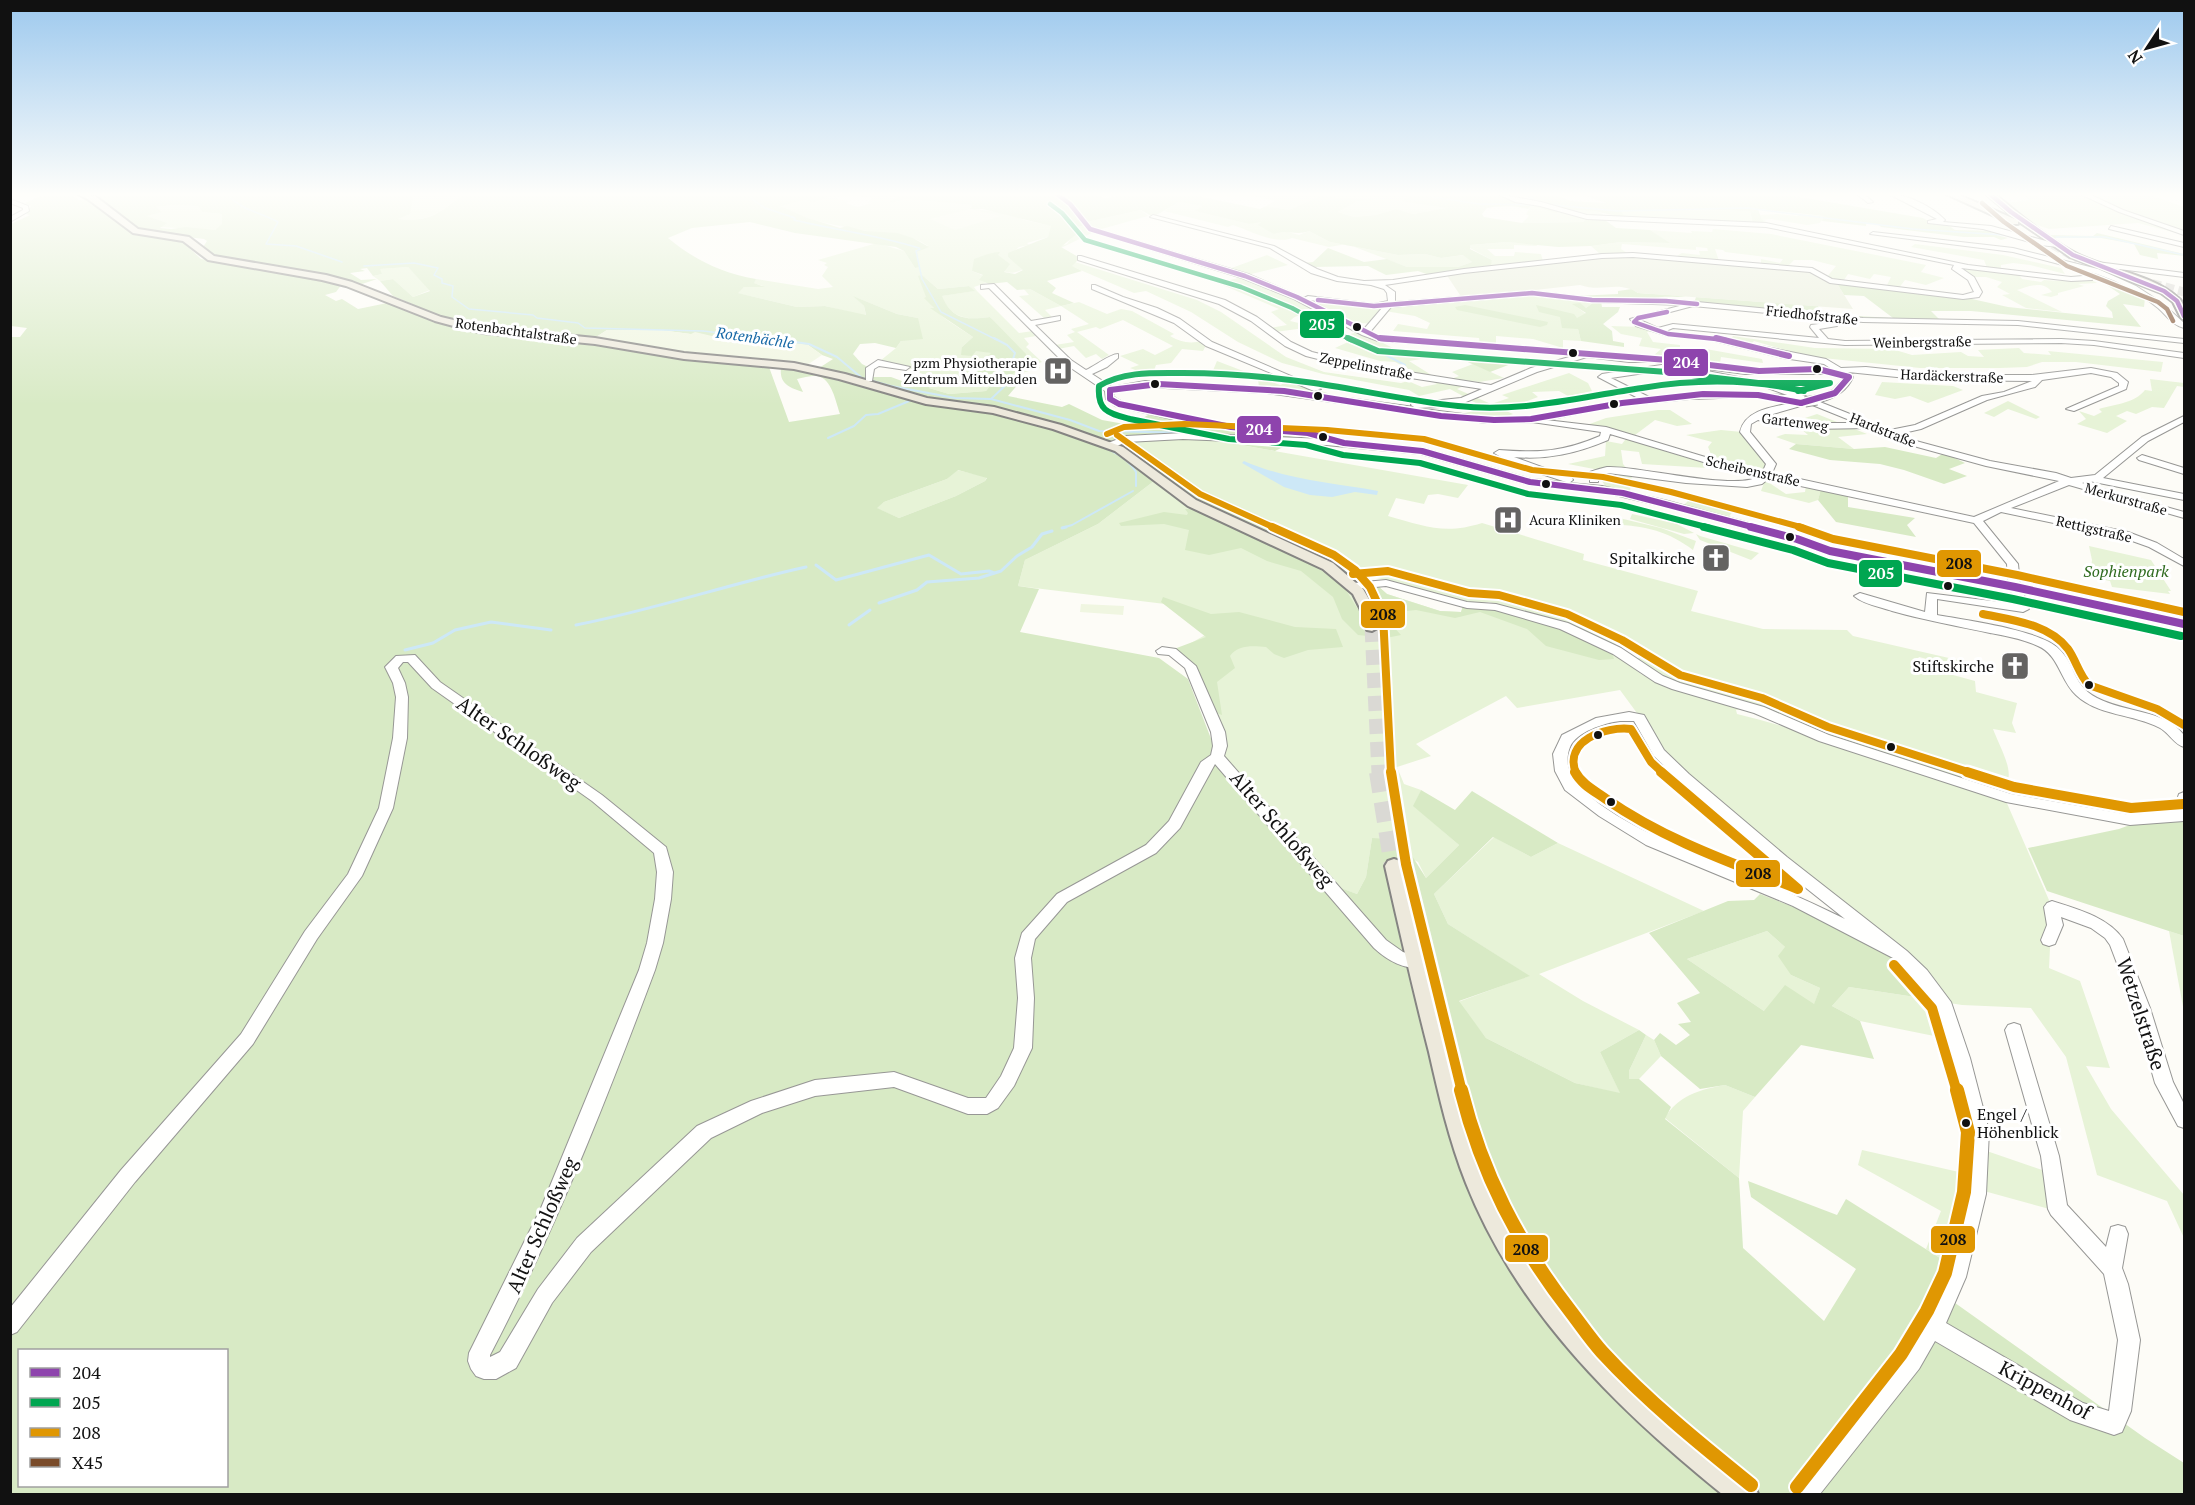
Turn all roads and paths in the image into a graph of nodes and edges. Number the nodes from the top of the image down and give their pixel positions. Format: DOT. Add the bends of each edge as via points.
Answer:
graph roads {
  1 [pos="250,264"];
  2 [pos="1101,264"];
  3 [pos="1211,264"];
  4 [pos="1304,264"];
  5 [pos="1527,264"];
  6 [pos="1743,264"];
  7 [pos="1963,264"];
  8 [pos="2069,264"];
  9 [pos="2096,264"];
  10 [pos="2098,264"];
  11 [pos="2084,268"];
  12 [pos="2019,273"];
  13 [pos="2184,275"];
  14 [pos="1389,285"];
  15 [pos="984,287"];
  16 [pos="1095,287"];
  17 [pos="1297,297"];
  18 [pos="2181,302"];
  19 [pos="1697,304"];
  20 [pos="1390,305"];
  21 [pos="2184,316"];
  22 [pos="1057,318"];
  23 [pos="1863,321"];
  24 [pos="1031,323"];
  25 [pos="2184,326"];
  26 [pos="1660,330"];
  27 [pos="1365,333"];
  28 [pos="2184,341"];
  29 [pos="1826,342"];
  30 [pos="1587,354"];
  31 [pos="1115,356"];
  32 [pos="2184,356"];
  33 [pos="1629,359"];
  34 [pos="1829,363"];
  35 [pos="906,367"];
  36 [pos="1668,367"];
  37 [pos="1853,368"];
  38 [pos="1839,371"];
  39 [pos="1085,374"];
  40 [pos="2039,378"];
  41 [pos="869,382"];
  42 [pos="1494,388"];
  43 [pos="1110,390"];
  44 [pos="1786,394"];
  45 [pos="1646,400"];
  46 [pos="1803,403"];
  47 [pos="1378,405"];
  48 [pos="2071,409"];
  49 [pos="1755,417"];
  50 [pos="2184,419"];
  51 [pos="1530,420"];
  52 [pos="1872,426"];
  53 [pos="2164,429"];
  54 [pos="1606,430"];
  55 [pos="1889,433"];
  56 [pos="2184,433"];
  57 [pos="1344,443"];
  58 [pos="1111,446"];
  59 [pos="2142,458"];
  60 [pos="2184,471"];
  61 [pos="1766,475"];
  62 [pos="2092,479"];
  63 [pos="1594,480"];
  64 [pos="2068,481"];
  65 [pos="1602,489"];
  66 [pos="2184,497"];
  67 [pos="1999,509"];
  68 [pos="2184,515"];
  69 [pos="1978,521"];
  70 [pos="2184,562"];
  71 [pos="2014,584"];
  72 [pos="1354,586"];
  73 [pos="1860,596"];
  74 [pos="1931,616"];
  75 [pos="2184,618"];
  76 [pos="2184,624"];
  77 [pos="1372,627"];
  78 [pos="1194,677"];
  79 [pos="2184,743"];
  80 [pos="1217,757"];
  81 [pos="2184,797"];
  82 [pos="2184,816"];
  83 [pos="2169,818"];
  84 [pos="1394,866"];
  85 [pos="2049,940"];
  86 [pos="1901,956"];
  87 [pos="1416,962"];
  88 [pos="2014,1030"];
  89 [pos="2184,1120"];
  90 [pos="2118,1234"];
  91 [pos="2112,1268"];
  92 [pos="10,1325"];
  93 [pos="1932,1327"];
  94 [pos="1744,1494"];
  95 [pos="1806,1494"];
  1 -- 41 [label="main road, Rotenbachtalstraße" via="323,276 461,325 684,356 794,366"];
  2 -- 42 [label="street, Zeppelinstraße" via="1222,302 1310,354 1365,368"];
  3 -- 17 [label="street"];
  4 -- 14 [label="street" via="1323,275"];
  5 -- 14 [label="street"];
  6 -- 12 [label="street" via="1812,270 1830,281 1963,297 1978,292 1971,279 1955,267"];
  7 -- 12 [label="street"];
  8 -- 11 [label="street"];
  9 -- 18 [label="main road" via="2146,282"];
  10 -- 13 [label="street"];
  11 -- 12 [label="street" via="2081,270 2090,276 2085,279"];
  11 -- 25 [label="street" via="2122,279"];
  14 -- 20 [label="street"];
  15 -- 24 [label="street" via="991,286"];
  16 -- 47 [label="street" via="1164,314 1209,344 1254,365 1317,389"];
  17 -- 20 [label="street, Friedhofstraße"];
  17 -- 27 [label="street"];
  18 -- 21 [label="main road"];
  19 -- 20 [label="street, Friedhofstraße" via="1532,293"];
  19 -- 23 [label="street, Friedhofstraße"];
  19 -- 26 [label="street, Hardäckerstraße" via="1634,319"];
  20 -- 27 [label="street"];
  22 -- 24 [label="street"];
  23 -- 28 [label="street, Friedhofstraße" via="1980,321"];
  23 -- 29 [label="street" via="1814,327"];
  24 -- 39 [label="street" via="1053,348"];
  26 -- 29 [label="street, Weinbergstraße" via="1673,326"];
  26 -- 34 [label="street, Hardäckerstraße" via="1723,339"];
  27 -- 30 [label="street" via="1381,339"];
  29 -- 32 [label="street, Weinbergstraße" via="2061,341"];
  30 -- 33 [label="street"];
  30 -- 42 [label="street" via="1534,370"];
  31 -- 39 [label="street"];
  33 -- 36 [label="street, Hardstraße"];
  33 -- 38 [label="street, Hardäckerstraße" via="1745,371"];
  34 -- 37 [label="street, Hardäckerstraße"];
  34 -- 38 [label="street"];
  35 -- 41 [label="street" via="878,363 870,368"];
  36 -- 44 [label="street, Hardstraße" via="1766,385"];
  36 -- 45 [label="street" via="1602,377"];
  37 -- 38 [label="street, Hardäckerstraße"];
  37 -- 40 [label="street, Hardäckerstraße" via="1911,376"];
  38 -- 46 [label="street, bridge" via="1849,380 1837,392"];
  39 -- 43 [label="street"];
  40 -- 48 [label="street, Hardäckerstraße" via="2093,371 2124,382 2123,387"];
  40 -- 55 [label="street" via="2032,385 1985,398 1918,428"];
  41 -- 58 [label="main road, Rotenbachtalstraße" via="937,403 1008,413"];
  42 -- 47 [label="street" via="1441,404"];
  43 -- 47 [label="street" via="1145,384 1267,390"];
  43 -- 57 [label="street" via="1113,401 1174,417 1334,438"];
  44 -- 45 [label="street"];
  44 -- 46 [label="street"];
  44 -- 52 [label="street, Hardstraße"];
  45 -- 51 [label="street"];
  46 -- 49 [label="street"];
  47 -- 51 [label="street" via="1456,418"];
  49 -- 52 [label="street, Gartenweg" via="1811,426"];
  49 -- 61 [label="street" via="1744,432 1771,464"];
  50 -- 53 [label="street"];
  51 -- 54 [label="street, Scheibenstraße"];
  52 -- 55 [label="street, Hardstraße"];
  53 -- 56 [label="street"];
  53 -- 62 [label="street"];
  54 -- 61 [label="street, Scheibenstraße"];
  54 -- 63 [label="street" via="1605,438 1579,450 1538,456 1499,453 1565,480"];
  55 -- 64 [label="street, Hardstraße" via="1963,457"];
  57 -- 58 [label="street" via="1150,436 1126,439"];
  57 -- 65 [label="street" via="1422,451 1530,482"];
  58 -- 72 [label="main road, Rotenbachtalstraße" via="1127,454 1168,488 1212,514 1319,560"];
  59 -- 60 [label="street"];
  61 -- 63 [label="street" via="1747,484 1608,470 1593,474"];
  61 -- 69 [label="street, Scheibenstraße"];
  62 -- 64 [label="street"];
  62 -- 66 [label="street"];
  63 -- 65 [label="street"];
  64 -- 67 [label="street"];
  64 -- 68 [label="street, Merkurstraße"];
  65 -- 71 [label="street" via="1830,551"];
  67 -- 69 [label="street"];
  67 -- 70 [label="street, Rettigstraße" via="2124,534"];
  69 -- 71 [label="street" via="2012,564"];
  71 -- 74 [label="street" via="2023,609 1931,595"];
  71 -- 75 [label="street"];
  71 -- 76 [label="street"];
  72 -- 77 [label="main road" via="1368,608"];
  72 -- 83 [label="street" via="1386,583 1564,626 1676,686 1759,710 1824,738 1965,786 2130,820"];
  73 -- 74 [label="street" via="1884,606"];
  74 -- 79 [label="street" via="2051,647 2078,693 2168,728"];
  78 -- 80 [label="street" via="1218,732"];
  80 -- 87 [label="street, Alter Schloßweg" via="1380,944 1400,959"];
  80 -- 92 [label="street, Alter Schloßweg" via="1208,762 1175,824 1151,849 1062,898 1028,937 1023,958 1023,1048 1008,1081 992,1103 968,1106 894,1079 815,1088 757,1107 704,1132 584,1245 545,1296 508,1360 495,1368 484,1368 479,1361 480,1353 551,1209 647,970 665,872 661,850 635,828 436,685 411,658 400,659 391,667 402,697 400,738 386,808 354,876 311,935 247,1039 129,1176"];
  81 -- 83 [label="street" via="2180,810"];
  82 -- 83 [label="street"];
  84 -- 87 [label="main road"];
  85 -- 89 [label="street, Wetzelstraße" via="2055,925 2052,907 2097,924 2111,934 2142,1008 2164,1083"];
  86 -- 86 [label="street" via="1834,919 1651,841 1604,813 1570,787 1562,771 1560,754 1567,738 1613,717 1639,718 1659,753 1684,777"];
  86 -- 93 [label="street" via="1942,1002 1980,1131 1976,1194 1962,1257"];
  87 -- 94 [label="main road" via="1466,1151 1485,1200 1512,1252 1569,1332 1618,1386 1674,1438"];
  88 -- 91 [label="street, Krippenhof" via="2050,1156 2058,1209"];
  90 -- 91 [label="street, Krippenhof"];
  91 -- 93 [label="street, Krippenhof" via="2128,1340 2120,1411 2114,1424 2078,1412"];
  93 -- 95 [label="street" via="1911,1361"];
}
